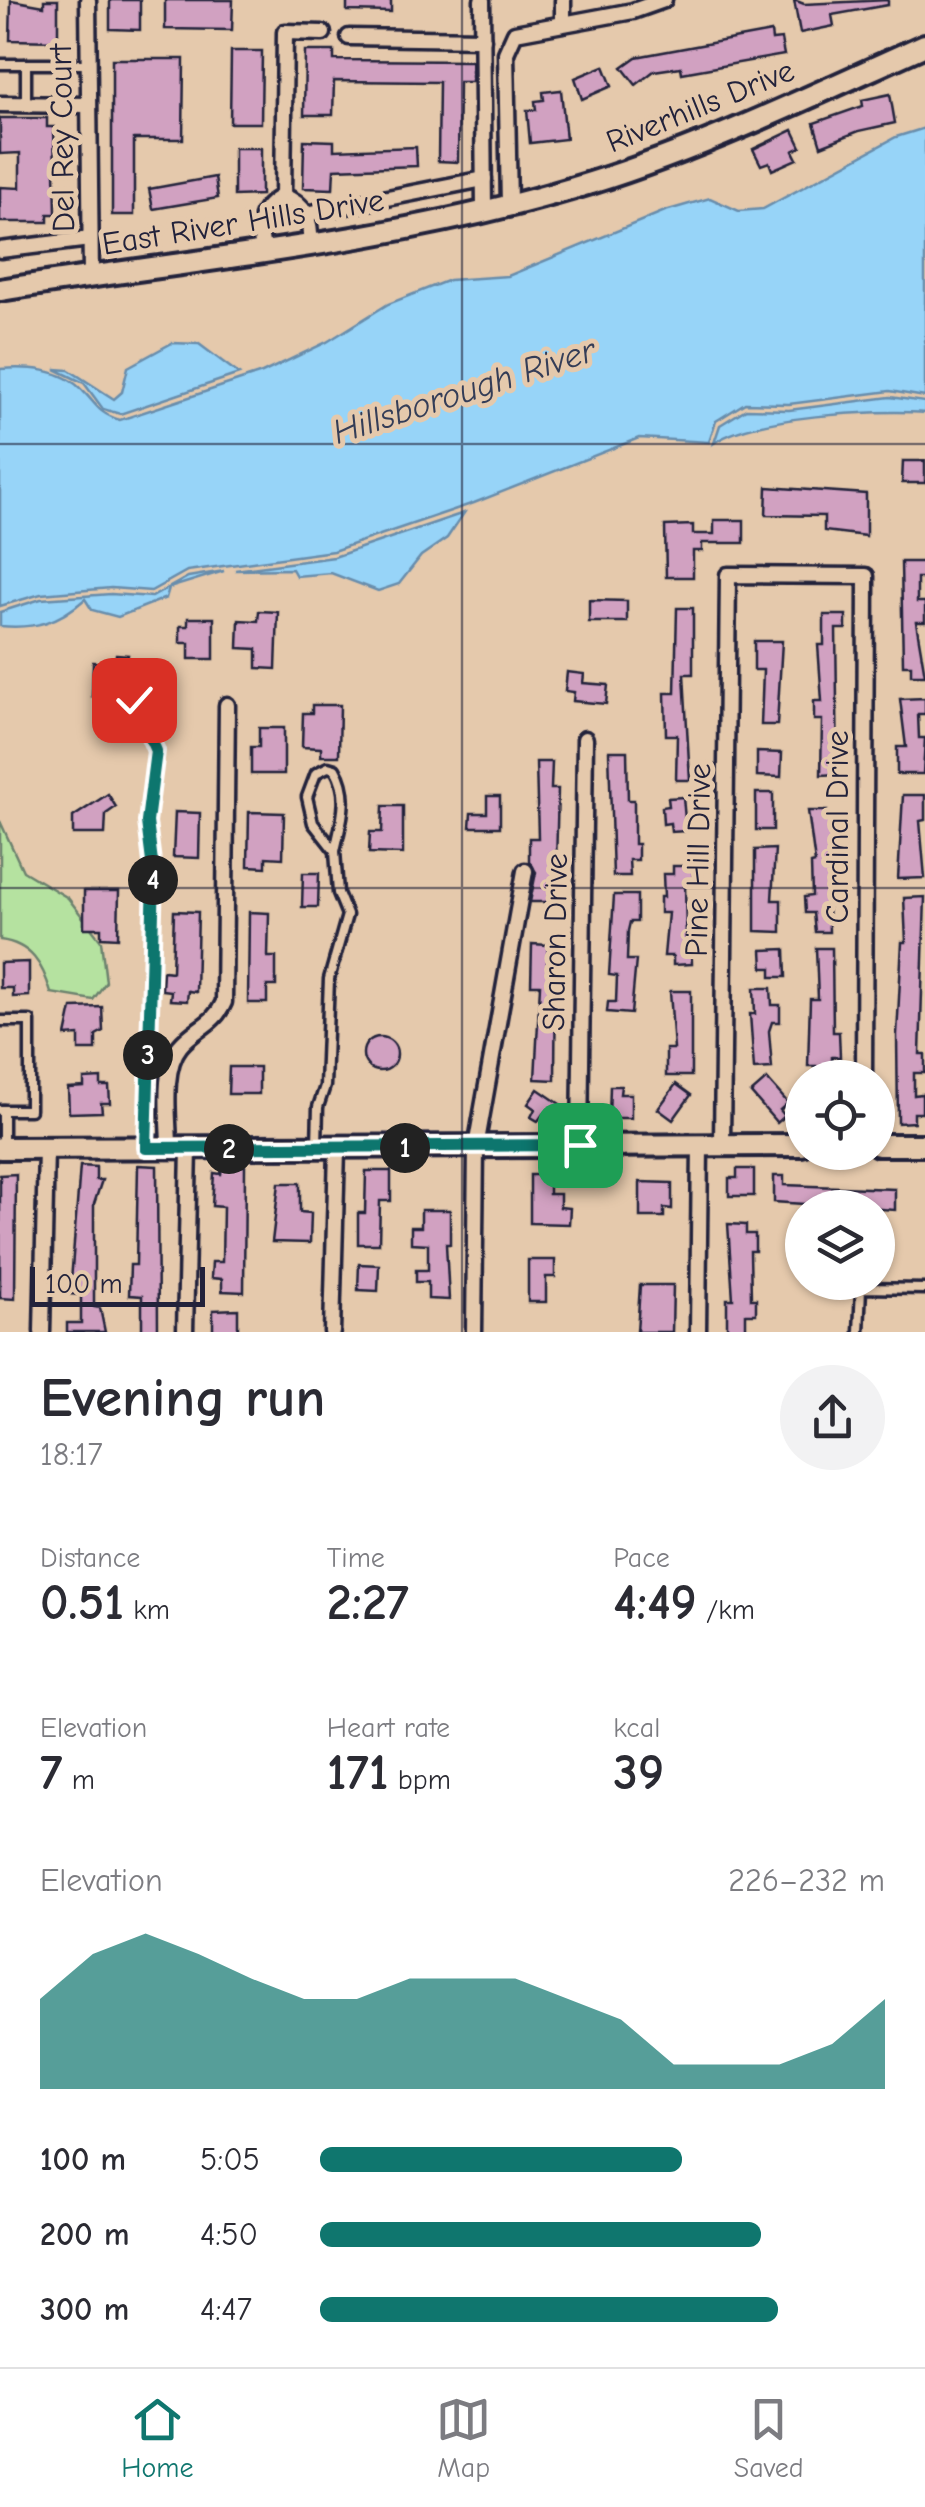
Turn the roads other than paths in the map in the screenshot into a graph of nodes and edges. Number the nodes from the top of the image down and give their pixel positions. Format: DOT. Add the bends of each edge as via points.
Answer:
graph roads {
  1 [pos="88,0"];
  2 [pos="482,0"];
  3 [pos="563,0"];
  4 [pos="664,0"];
  5 [pos="563,23"];
  6 [pos="323,33"];
  7 [pos="349,36"];
  8 [pos="483,39"];
  9 [pos="925,45"];
  10 [pos="0,64"];
  11 [pos="26,64"];
  12 [pos="87,64"];
  13 [pos="0,104"];
  14 [pos="26,104"];
  15 [pos="87,105"];
  16 [pos="484,180"];
  17 [pos="283,196"];
  18 [pos="495,207"];
  19 [pos="306,214"];
  20 [pos="90,239"];
  21 [pos="310,243"];
  22 [pos="0,250"];
  23 [pos="264,250"];
  24 [pos="92,276"];
  25 [pos="0,290"];
  26 [pos="866,576"];
  27 [pos="109,702"];
  28 [pos="227,705"];
  29 [pos="585,738"];
  30 [pos="335,851"];
  31 [pos="525,871"];
  32 [pos="0,1021"];
  33 [pos="864,1060"];
  34 [pos="2,1110"];
  35 [pos="580,1145"];
  36 [pos="700,1145"];
  37 [pos="722,1145"];
  38 [pos="785,1145"];
  39 [pos="895,1145"];
  40 [pos="925,1145"];
  41 [pos="476,1147"];
  42 [pos="2,1148"];
  43 [pos="46,1148"];
  44 [pos="146,1148"];
  45 [pos="179,1148"];
  46 [pos="327,1149"];
  47 [pos="925,1288"];
  48 [pos="42,1332"];
  49 [pos="185,1332"];
  50 [pos="332,1332"];
  51 [pos="474,1332"];
  52 [pos="698,1332"];
  53 [pos="859,1332"];
  1 -- 12 [label="street, Del Rey Court"];
  2 -- 8 [label="street"];
  3 -- 5 [label="street"];
  4 -- 5 [label="street"];
  5 -- 18 [label="street" via="515,33 506,52"];
  6 -- 17 [label="street" via="285,32"];
  7 -- 8 [label="street"];
  8 -- 16 [label="street"];
  9 -- 18 [label="street, Riverhills Drive" via="663,156"];
  10 -- 11 [label="lane"];
  11 -- 12 [label="lane"];
  11 -- 14 [label="lane"];
  12 -- 15 [label="street, Del Rey Court"];
  13 -- 14 [label="street"];
  14 -- 15 [label="street"];
  15 -- 20 [label="street, Del Rey Court"];
  16 -- 18 [label="street"];
  16 -- 19 [label="street"];
  17 -- 19 [label="street" via="298,201"];
  17 -- 23 [label="street" via="260,220"];
  18 -- 21 [label="street, East River Hills Drive"];
  19 -- 21 [label="street"];
  20 -- 22 [label="street"];
  20 -- 24 [label="street, Del Rey Court"];
  21 -- 23 [label="street, East River Hills Drive"];
  23 -- 24 [label="street, East River Hills Drive"];
  24 -- 25 [label="street, East River Hills Drive"];
  26 -- 33 [label="street, Cardinal Drive"];
  26 -- 37 [label="street, Pine Hill Drive" via="728,575"];
  27 -- 44 [label="lane" via="134,700 156,751 147,822 154,878"];
  28 -- 45 [label="street" via="224,1002 216,1021 195,1032 174,1057"];
  29 -- 35 [label="street, Sharon Drive"];
  30 -- 30 [label="lane" via="313,823 308,798 316,774 328,766 344,784"];
  30 -- 46 [label="lane" via="346,914 329,979 325,1086 318,1107"];
  31 -- 41 [label="street"];
  32 -- 34 [label="lane" via="30,1021 30,1110"];
  34 -- 42 [label="lane"];
  35 -- 36 [label="street"];
  35 -- 41 [label="street"];
  36 -- 37 [label="street"];
  36 -- 52 [label="street"];
  37 -- 38 [label="street"];
  39 -- 40 [label="street"];
  41 -- 46 [label="street"];
  41 -- 51 [label="street"];
  42 -- 43 [label="street"];
  43 -- 44 [label="street"];
  43 -- 48 [label="street"];
  44 -- 45 [label="street"];
  45 -- 46 [label="street"];
  45 -- 49 [label="street"];
  46 -- 50 [label="street"];
  47 -- 53 [label="lane" via="861,1288"];
}
